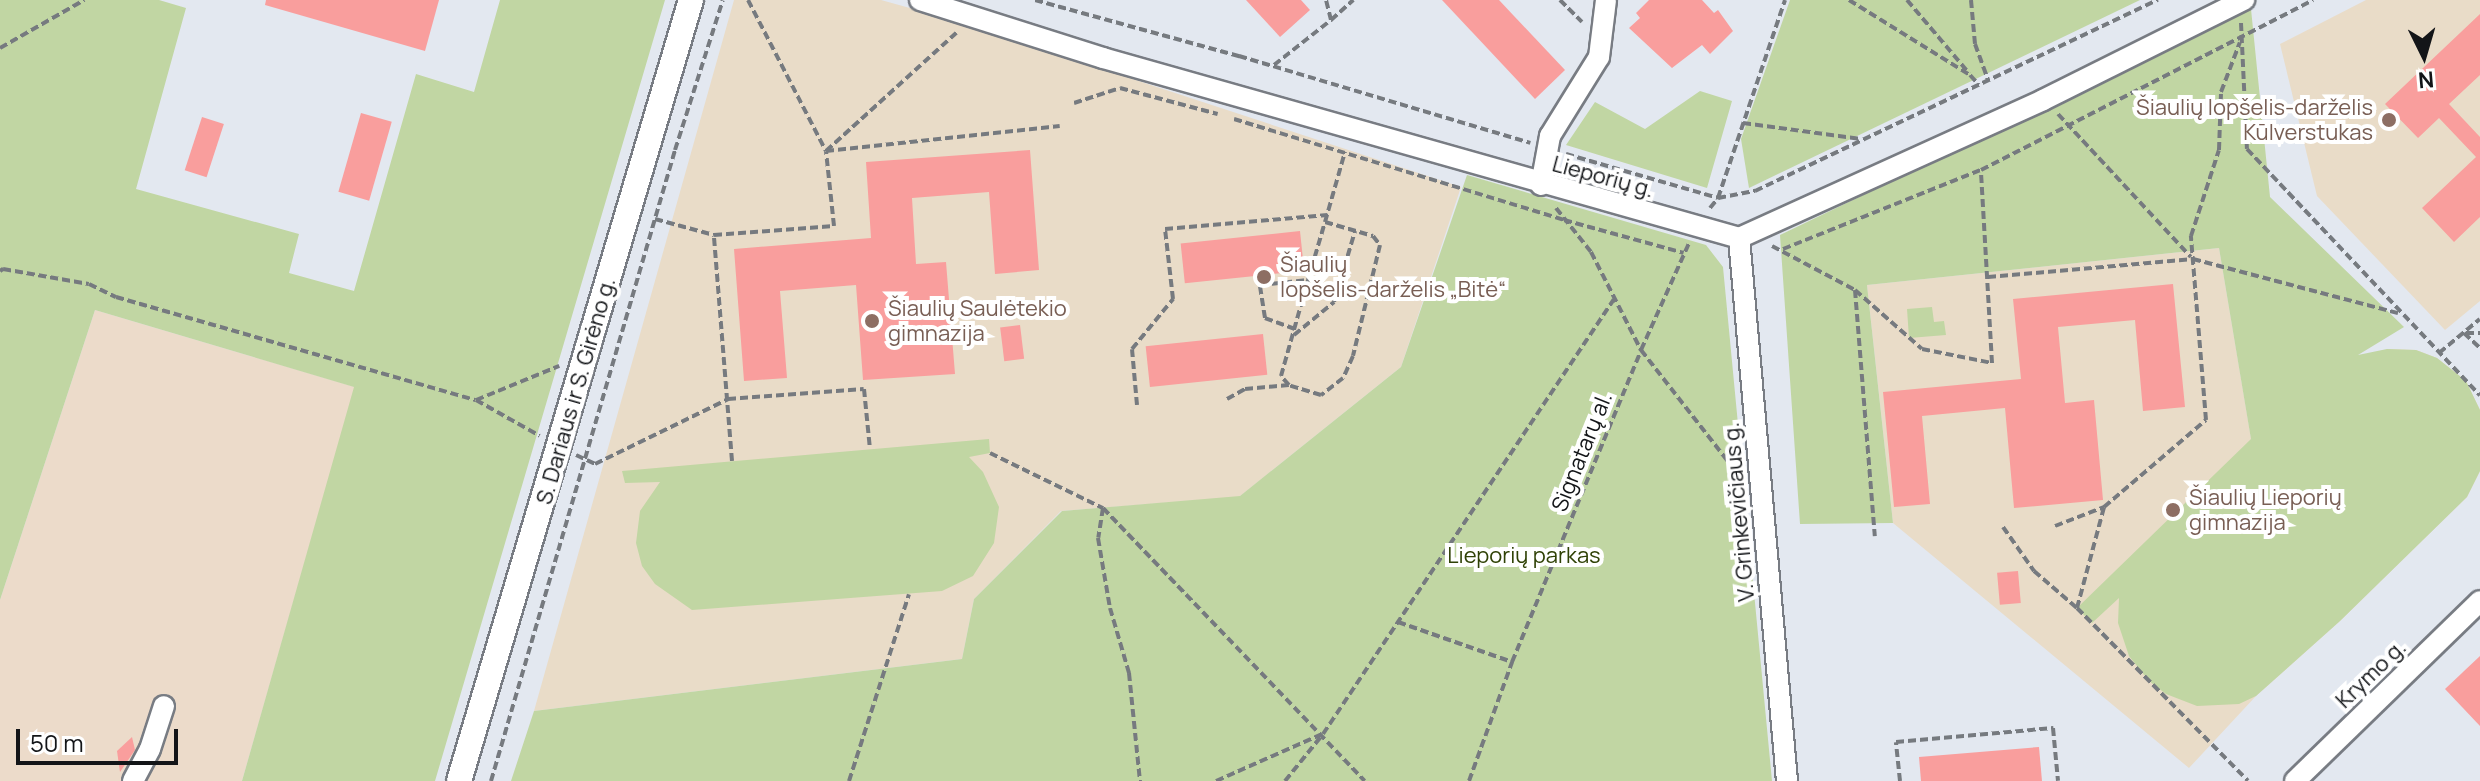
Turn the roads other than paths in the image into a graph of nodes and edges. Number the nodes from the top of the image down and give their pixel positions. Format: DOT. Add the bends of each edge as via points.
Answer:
graph roads {
  1 [pos="691,0"];
  2 [pos="920,0"];
  3 [pos="1606,0"];
  4 [pos="2244,0"];
  5 [pos="1541,185"];
  6 [pos="1739,238"];
  7 [pos="2480,601"];
  8 [pos="164,706"];
  9 [pos="133,781"];
  10 [pos="459,781"];
  11 [pos="1787,781"];
  12 [pos="2295,781"];
  1 -- 10 [label="street, S. Dariaus ir S. Girėno g."];
  2 -- 5 [label="street, Lieporių g."];
  3 -- 5 [label="street" via="1599,57 1545,148"];
  4 -- 6 [label="street" via="2043,100"];
  5 -- 6 [label="street, Lieporių g."];
  6 -- 11 [label="street, V. Grinkevičiaus g."];
  7 -- 12 [label="street, Krymo g."];
  8 -- 9 [label="street"];
}
